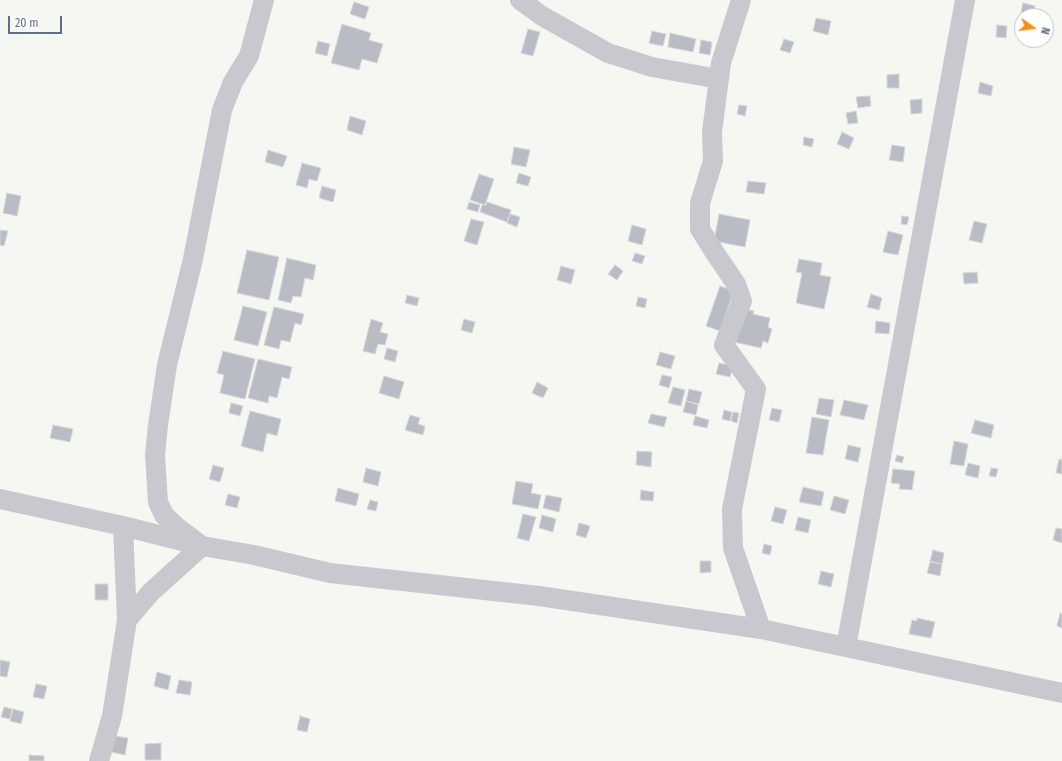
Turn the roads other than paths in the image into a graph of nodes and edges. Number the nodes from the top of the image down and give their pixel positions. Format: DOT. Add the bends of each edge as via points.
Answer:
graph roads {
  1 [pos="264,0"];
  2 [pos="520,0"];
  3 [pos="741,0"];
  4 [pos="965,0"];
  5 [pos="719,79"];
  6 [pos="0,499"];
  7 [pos="123,526"];
  8 [pos="202,546"];
  9 [pos="126,620"];
  10 [pos="761,629"];
  11 [pos="846,647"];
  12 [pos="1062,693"];
  13 [pos="99,761"];
  1 -- 8 [label="street" via="249,56 233,82 222,110 193,259 167,365 158,425 155,455 158,502 164,515"];
  2 -- 5 [label="street" via="542,16 608,54 652,67"];
  3 -- 5 [label="street" via="721,63"];
  4 -- 11 [label="street"];
  5 -- 10 [label="street" via="712,132 713,161 700,203 700,229 736,284 742,301 724,344 756,389 732,509 733,548"];
  6 -- 7 [label="street"];
  7 -- 8 [label="street"];
  7 -- 9 [label="street"];
  8 -- 9 [label="street" via="151,592"];
  8 -- 10 [label="street" via="254,555 330,574 539,596"];
  9 -- 13 [label="street" via="112,716"];
  10 -- 11 [label="street"];
  11 -- 12 [label="street"];
}
